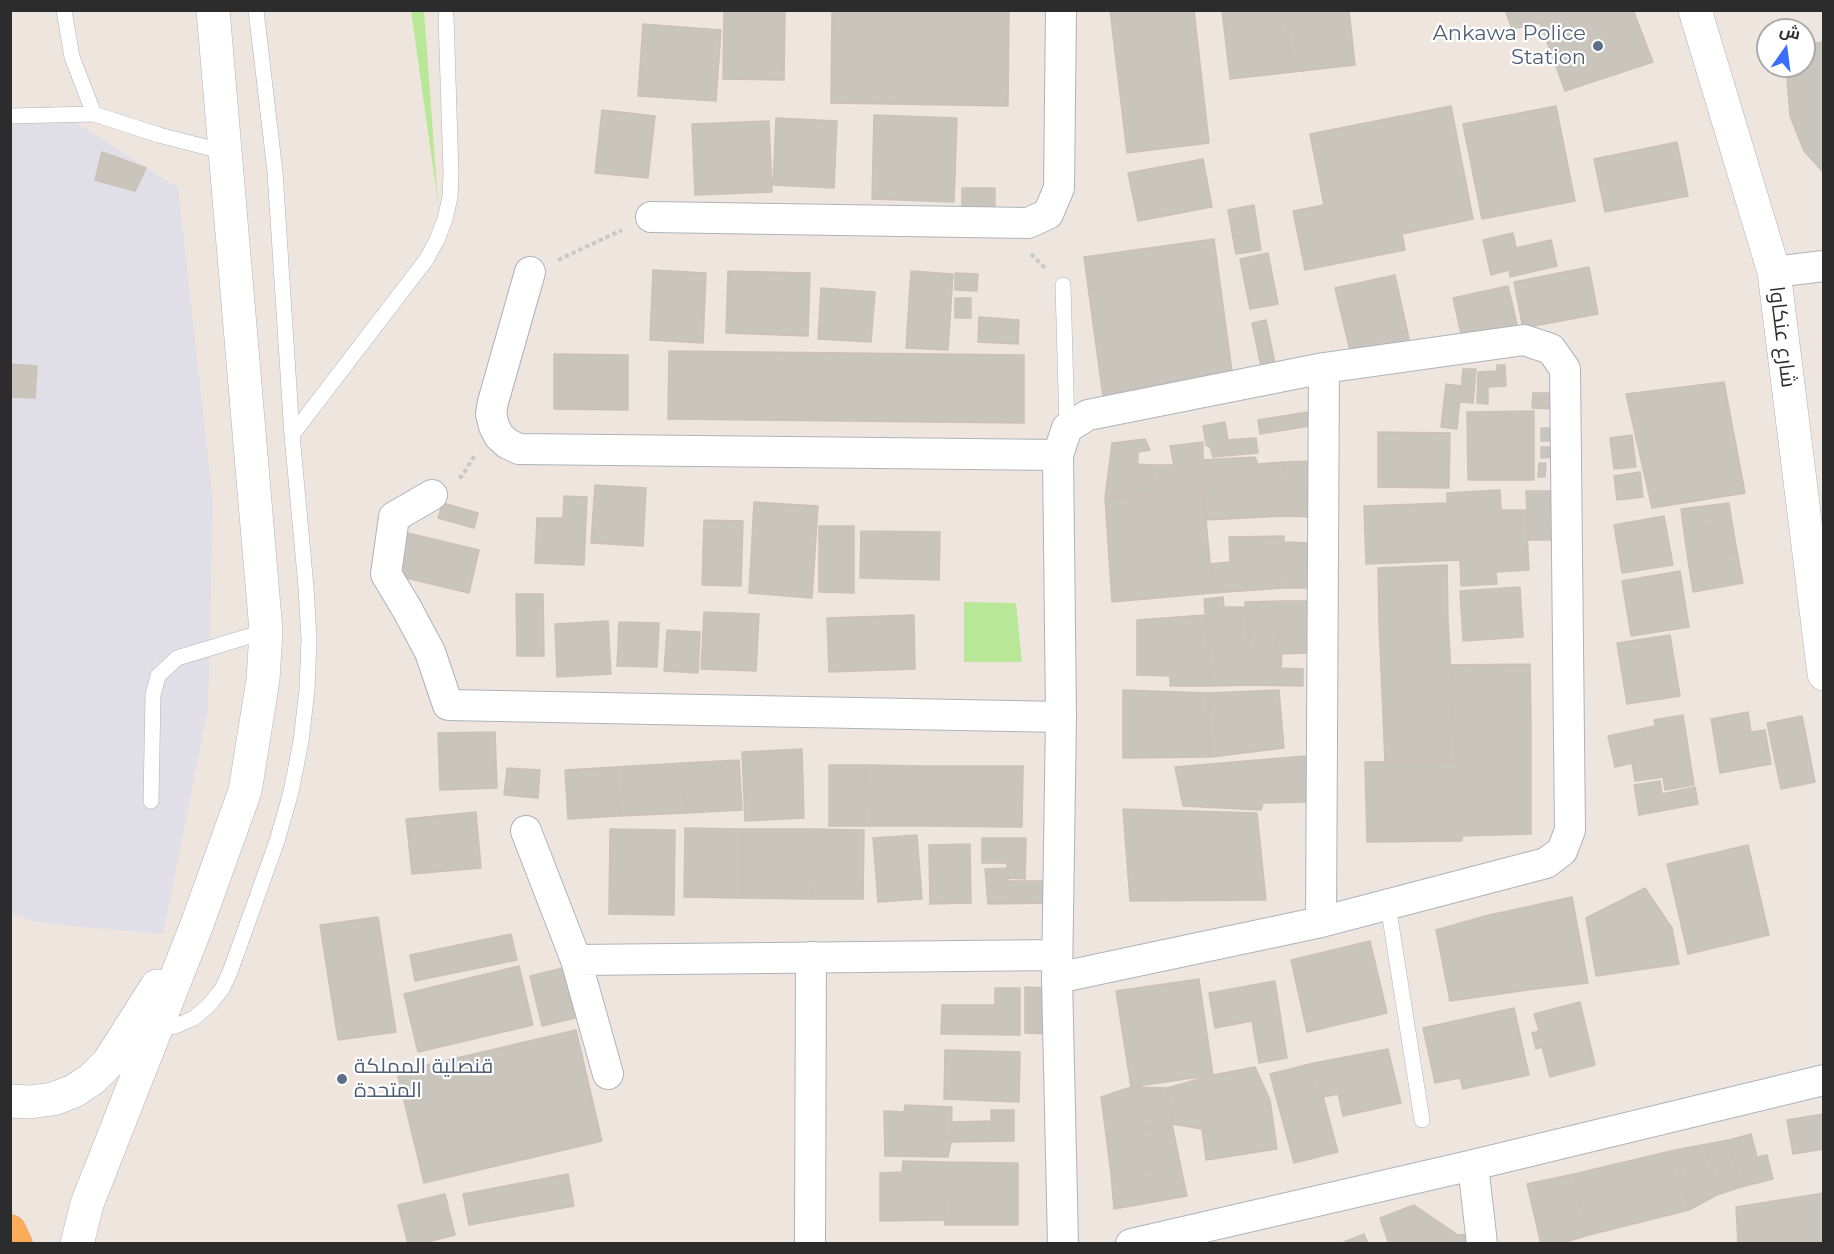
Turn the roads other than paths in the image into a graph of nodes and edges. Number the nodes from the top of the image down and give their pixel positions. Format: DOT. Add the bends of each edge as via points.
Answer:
graph roads {
  1 [pos="64,10"];
  2 [pos="213,10"];
  3 [pos="256,10"];
  4 [pos="1061,10"];
  5 [pos="1695,10"];
  6 [pos="446,16"];
  7 [pos="94,114"];
  8 [pos="10,116"];
  9 [pos="225,152"];
  10 [pos="651,217"];
  11 [pos="1824,266"];
  12 [pos="530,272"];
  13 [pos="1774,272"];
  14 [pos="1063,285"];
  15 [pos="1324,368"];
  16 [pos="1067,428"];
  17 [pos="292,435"];
  18 [pos="1058,455"];
  19 [pos="432,495"];
  20 [pos="266,631"];
  21 [pos="1824,674"];
  22 [pos="1061,717"];
  23 [pos="151,801"];
  24 [pos="526,831"];
  25 [pos="1388,905"];
  26 [pos="1321,922"];
  27 [pos="196,927"];
  28 [pos="811,957"];
  29 [pos="576,960"];
  30 [pos="1057,966"];
  31 [pos="156,1029"];
  32 [pos="608,1074"];
  33 [pos="1824,1080"];
  34 [pos="10,1101"];
  35 [pos="1422,1120"];
  36 [pos="1473,1165"];
  37 [pos="10,1231"];
  38 [pos="16,1244"];
  39 [pos="77,1244"];
  40 [pos="810,1244"];
  41 [pos="1063,1244"];
  42 [pos="1131,1244"];
  43 [pos="1482,1244"];
  1 -- 7 [label="lane" via="72,57"];
  2 -- 9 [label="street"];
  3 -- 17 [label="lane" via="275,172"];
  4 -- 10 [label="street" via="1059,189 1048,214 1028,223"];
  5 -- 13 [label="street, شارع عنكاوا"];
  6 -- 17 [label="lane" via="451,174 445,219 426,260"];
  7 -- 8 [label="lane"];
  7 -- 9 [label="lane"];
  9 -- 20 [label="street"];
  11 -- 13 [label="street"];
  12 -- 18 [label="street" via="491,414 499,436 519,449"];
  13 -- 21 [label="street, شارع عنكاوا"];
  14 -- 16 [label="lane"];
  15 -- 16 [label="street" via="1088,415"];
  15 -- 25 [label="street" via="1524,340 1551,349 1565,369 1570,831 1562,851 1546,863"];
  15 -- 26 [label="street"];
  16 -- 18 [label="street"];
  17 -- 31 [label="lane" via="309,639 301,741 291,792 222,989 194,1018"];
  18 -- 22 [label="street"];
  19 -- 22 [label="street" via="394,517 386,574 430,652 448,705"];
  20 -- 23 [label="lane" via="177,658 158,676 153,695"];
  20 -- 27 [label="street" via="263,680 245,790"];
  22 -- 30 [label="street"];
  24 -- 29 [label="street"];
  25 -- 26 [label="street"];
  25 -- 35 [label="lane"];
  26 -- 30 [label="street"];
  27 -- 31 [label="street"];
  27 -- 34 [label="street" via="108,1063 92,1079 54,1099"];
  28 -- 29 [label="street"];
  28 -- 30 [label="street"];
  28 -- 40 [label="street"];
  29 -- 32 [label="street"];
  30 -- 41 [label="street"];
  31 -- 39 [label="street" via="87,1204"];
  33 -- 36 [label="street"];
  36 -- 42 [label="street"];
  36 -- 43 [label="street"];
  37 -- 38 [label="highway"];
}
